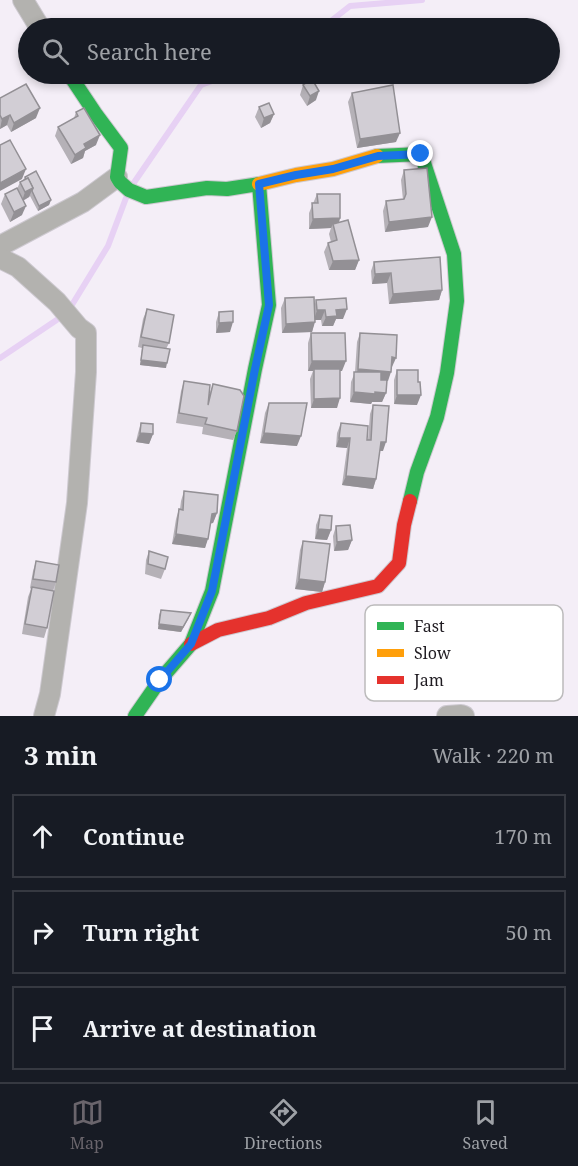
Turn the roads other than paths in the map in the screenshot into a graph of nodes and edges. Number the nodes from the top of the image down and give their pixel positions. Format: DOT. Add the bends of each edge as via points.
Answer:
graph roads {
  1 [pos="24,0"];
  2 [pos="34,18"];
  3 [pos="76,84"];
  4 [pos="118,179"];
  5 [pos="259,184"];
  6 [pos="0,246"];
  7 [pos="0,258"];
  8 [pos="191,644"];
  9 [pos="44,716"];
  10 [pos="135,716"];
  11 [pos="447,716"];
  12 [pos="464,716"];
  1 -- 2 [label="street"];
  3 -- 4 [label="street" via="121,148"];
  4 -- 5 [label="street" via="129,190 146,197"];
  4 -- 6 [label="street" via="84,202"];
  5 -- 8 [label="street" via="269,305 212,591"];
  5 -- 8 [label="street" via="378,156 421,154 456,269 457,301 447,373 437,417 417,472 399,563 378,586 218,630"];
  7 -- 9 [label="street" via="18,267 86,333 76,503"];
  8 -- 10 [label="street"];
  11 -- 12 [label="street"];
}
